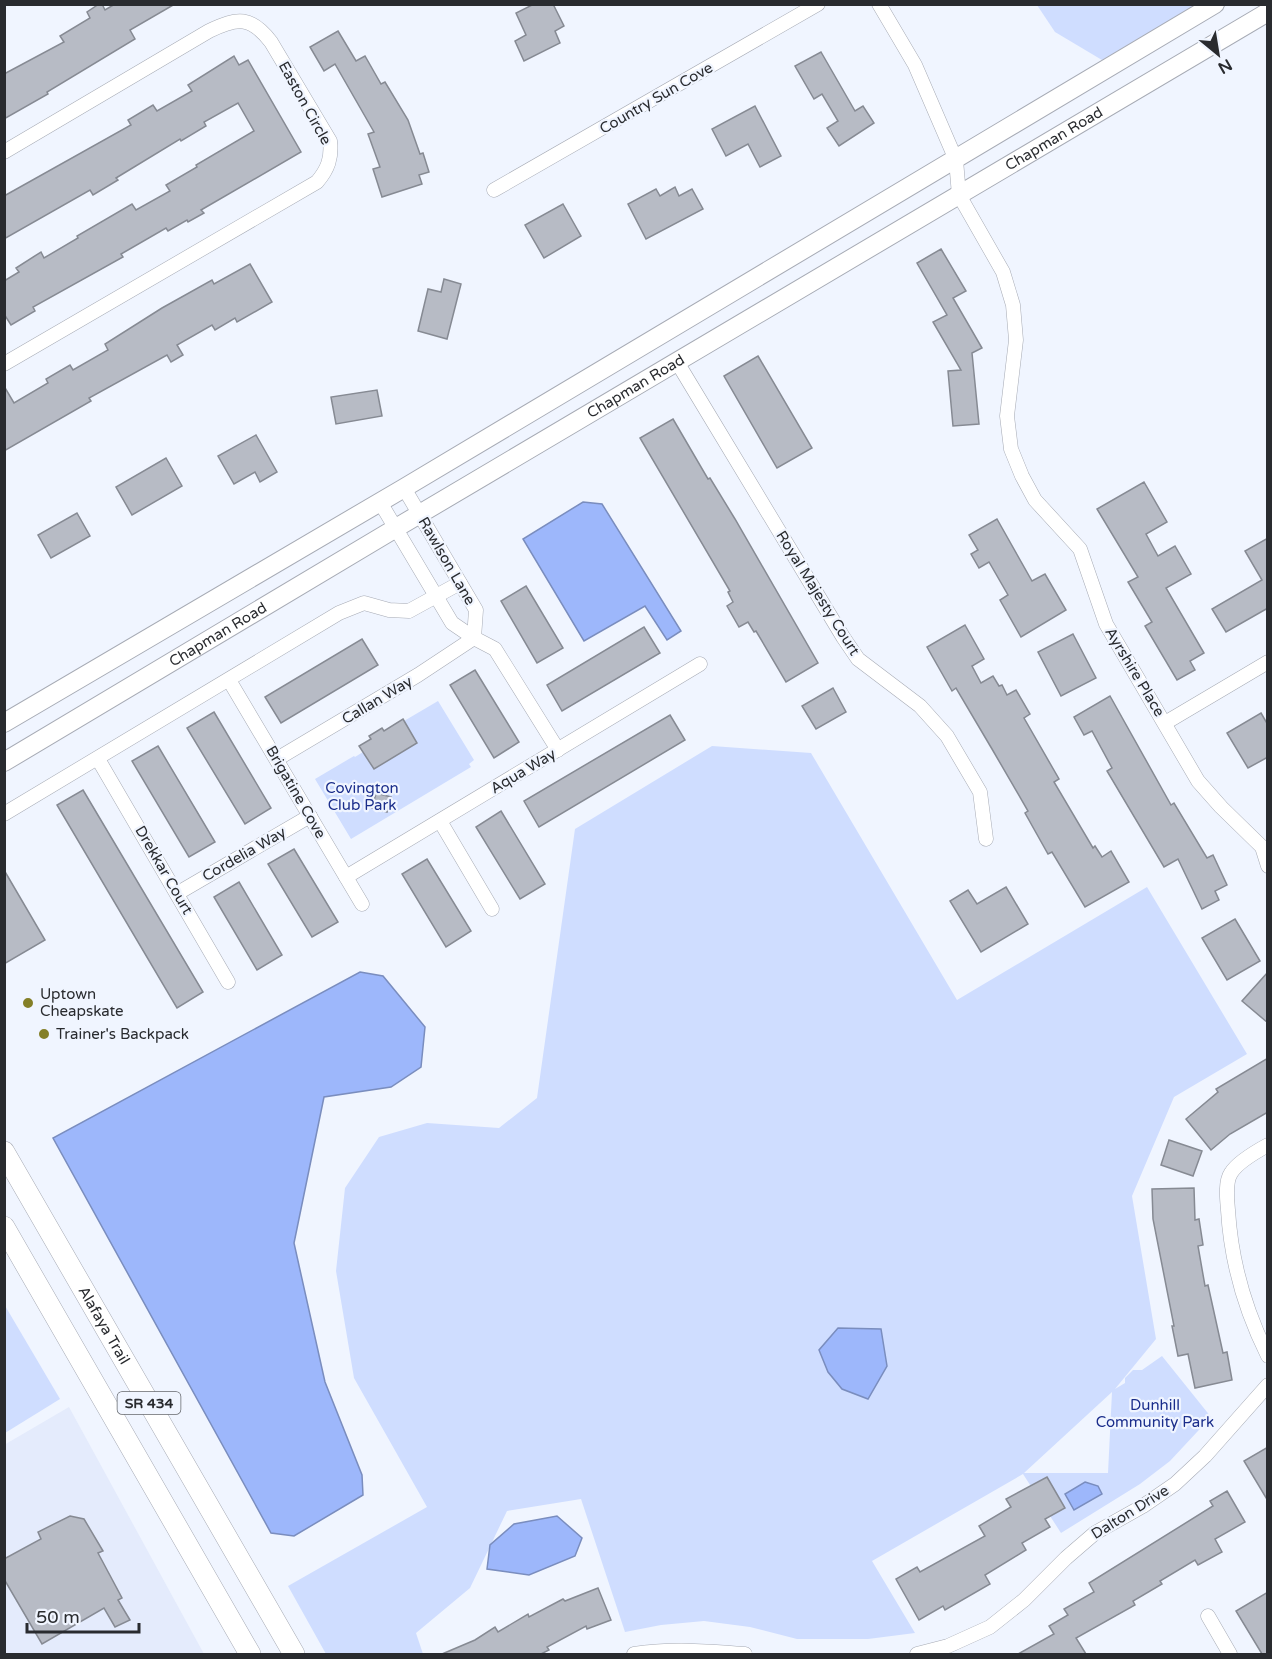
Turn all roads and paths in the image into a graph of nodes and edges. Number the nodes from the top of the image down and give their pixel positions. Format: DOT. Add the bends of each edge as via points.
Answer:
graph roads {
  1 [pos="818,4"];
  2 [pos="879,4"];
  3 [pos="1215,4"];
  4 [pos="1268,12"];
  5 [pos="4,152"];
  6 [pos="956,160"];
  7 [pos="494,190"];
  8 [pos="959,195"];
  9 [pos="677,362"];
  10 [pos="4,364"];
  11 [pos="404,488"];
  12 [pos="380,502"];
  13 [pos="420,513"];
  14 [pos="396,528"];
  15 [pos="460,583"];
  16 [pos="438,597"];
  17 [pos="474,638"];
  18 [pos="1268,662"];
  19 [pos="700,664"];
  20 [pos="230,680"];
  21 [pos="4,723"];
  22 [pos="1165,723"];
  23 [pos="558,750"];
  24 [pos="98,759"];
  25 [pos="277,759"];
  26 [pos="4,762"];
  27 [pos="4,814"];
  28 [pos="310,816"];
  29 [pos="440,821"];
  30 [pos="986,839"];
  31 [pos="1268,866"];
  32 [pos="346,877"];
  33 [pos="177,893"];
  34 [pos="362,904"];
  35 [pos="492,909"];
  36 [pos="228,982"];
  37 [pos="1268,1145"];
  38 [pos="4,1152"];
  39 [pos="4,1227"];
  40 [pos="1268,1356"];
  41 [pos="1268,1385"];
  42 [pos="1208,1616"];
  43 [pos="250,1654"];
  44 [pos="294,1654"];
  45 [pos="634,1654"];
  46 [pos="745,1654"];
  47 [pos="917,1654"];
  48 [pos="1230,1654"];
  1 -- 7 [label="street, Country Sun Cove"];
  2 -- 6 [label="street, Ayrshire Place" via="915,65"];
  3 -- 6 [label="street, Chapman Road"];
  4 -- 8 [label="street, Chapman Road"];
  5 -- 10 [label="street, Easton Circle" via="209,31 227,22 243,21 260,28 272,42 330,141 331,154 327,171 317,182"];
  6 -- 8 [label="street, Ayrshire Place"];
  6 -- 11 [label="street, Chapman Road"];
  8 -- 9 [label="street, Chapman Road"];
  8 -- 22 [label="street, Ayrshire Place" via="1003,272 1013,305 1016,340 1007,416 1011,449 1035,500 1080,549 1106,624"];
  9 -- 13 [label="street, Chapman Road"];
  9 -- 30 [label="street, Royal Majesty Court" via="858,659 920,706 946,736 980,792"];
  11 -- 12 [label="street, Chapman Road"];
  11 -- 13 [label="street, Rawlson Lane"];
  12 -- 14 [label="street, Rawlson Lane"];
  12 -- 21 [label="street, Chapman Road"];
  13 -- 14 [label="street, Chapman Road"];
  13 -- 15 [label="street, Rawlson Lane"];
  14 -- 16 [label="street, Rawlson Lane"];
  14 -- 26 [label="street, Chapman Road"];
  15 -- 16 [label="street"];
  15 -- 17 [label="street, Rawlson Lane" via="476,610"];
  16 -- 17 [label="street, Rawlson Lane" via="452,623"];
  16 -- 20 [label="street" via="409,611 364,603 339,613"];
  17 -- 23 [label="street, Rawlson Lane" via="495,649"];
  17 -- 25 [label="street, Callan Way"];
  18 -- 22 [label="street"];
  19 -- 23 [label="street, Aqua Way"];
  20 -- 24 [label="street"];
  20 -- 25 [label="street, Brigatine Cove"];
  22 -- 31 [label="street, Ayrshire Place" via="1198,781 1262,847"];
  23 -- 29 [label="street, Aqua Way"];
  24 -- 27 [label="street"];
  24 -- 33 [label="street, Drekkar Court"];
  25 -- 28 [label="street, Brigatine Cove"];
  28 -- 32 [label="street, Brigatine Cove"];
  28 -- 33 [label="street, Cordelia Way"];
  29 -- 32 [label="street, Aqua Way"];
  29 -- 35 [label="street"];
  32 -- 34 [label="street, Brigatine Cove"];
  33 -- 36 [label="street, Drekkar Court"];
  37 -- 40 [label="street" via="1231,1173 1227,1194 1237,1276 1253,1327"];
  38 -- 44 [label="main road, Alafaya Trail / SR 434"];
  39 -- 43 [label="main road, SR 434"];
  41 -- 47 [label="street, Dalton Drive" via="1175,1484 1095,1533 990,1627 948,1646"];
  42 -- 48 [label="street"];
  45 -- 46 [label="street" via="699,1650"];
}
